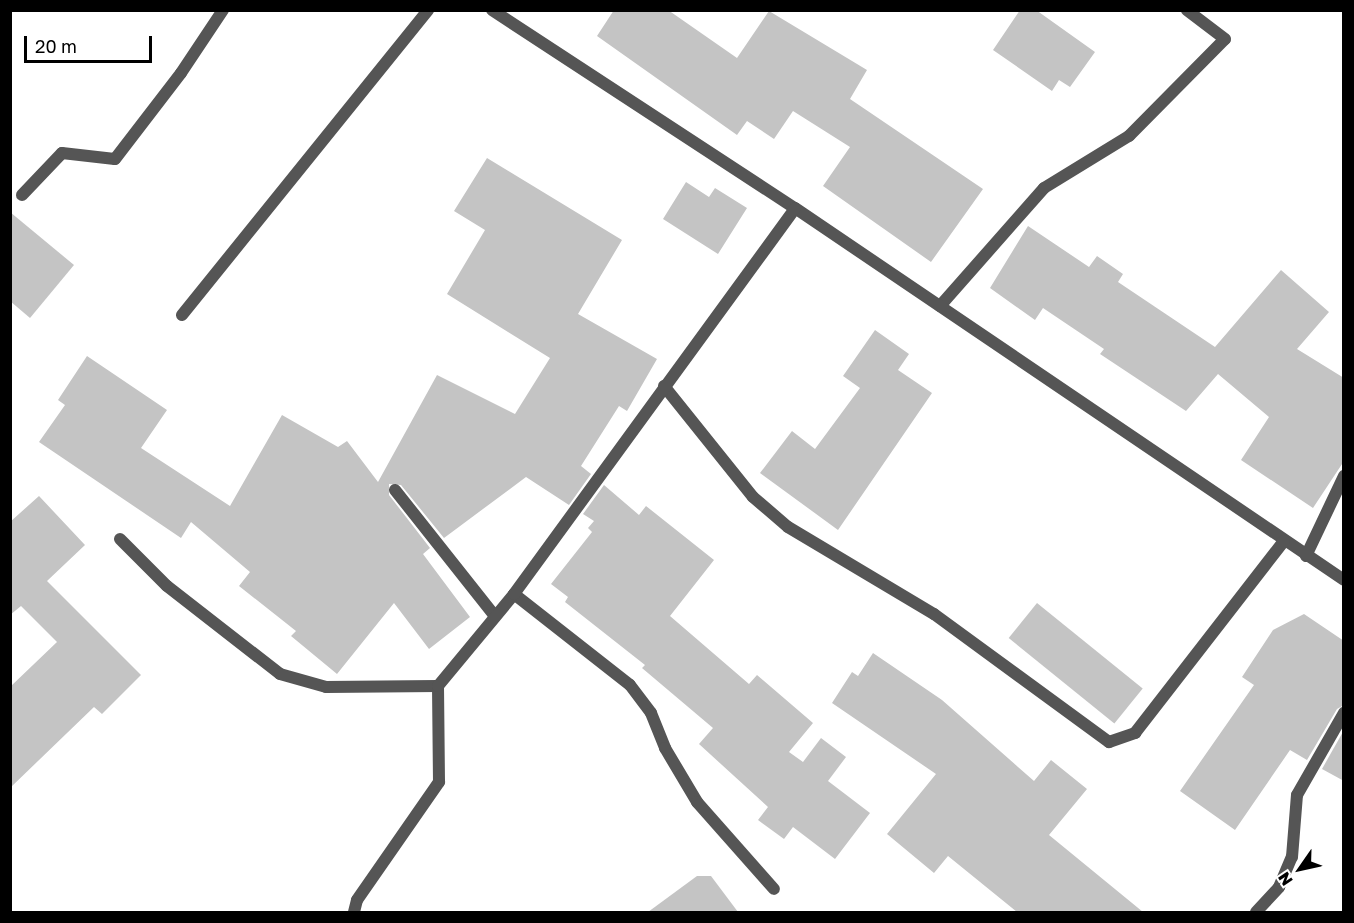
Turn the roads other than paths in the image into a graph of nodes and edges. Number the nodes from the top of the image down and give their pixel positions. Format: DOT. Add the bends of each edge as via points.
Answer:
graph roads {
  1 [pos="223,10"];
  2 [pos="428,10"];
  3 [pos="492,10"];
  4 [pos="1187,10"];
  5 [pos="22,195"];
  6 [pos="795,208"];
  7 [pos="940,306"];
  8 [pos="182,315"];
  9 [pos="664,386"];
  10 [pos="1344,476"];
  11 [pos="395,490"];
  12 [pos="120,539"];
  13 [pos="1284,541"];
  14 [pos="1306,556"];
  15 [pos="1344,580"];
  16 [pos="514,594"];
  17 [pos="495,616"];
  18 [pos="438,686"];
  19 [pos="1344,713"];
  20 [pos="774,889"];
  21 [pos="354,912"];
  22 [pos="1256,912"];
  1 -- 5 [label="street" via="115,159 62,153"];
  2 -- 8 [label="street"];
  3 -- 6 [label="street"];
  4 -- 7 [label="street" via="1225,39 1129,136 1044,188"];
  6 -- 7 [label="street"];
  6 -- 9 [label="street"];
  7 -- 13 [label="street"];
  9 -- 13 [label="street" via="753,496 788,527 934,615 1109,742 1135,733"];
  9 -- 16 [label="street"];
  10 -- 14 [label="street"];
  11 -- 17 [label="street"];
  12 -- 18 [label="street" via="167,586 280,674 326,687"];
  13 -- 14 [label="street"];
  14 -- 15 [label="street"];
  16 -- 17 [label="street"];
  16 -- 20 [label="street" via="630,685 651,713 665,748 697,802"];
  17 -- 18 [label="street"];
  18 -- 21 [label="street" via="439,782 357,900"];
  19 -- 22 [label="street" via="1297,795 1292,857 1279,887"];
}
